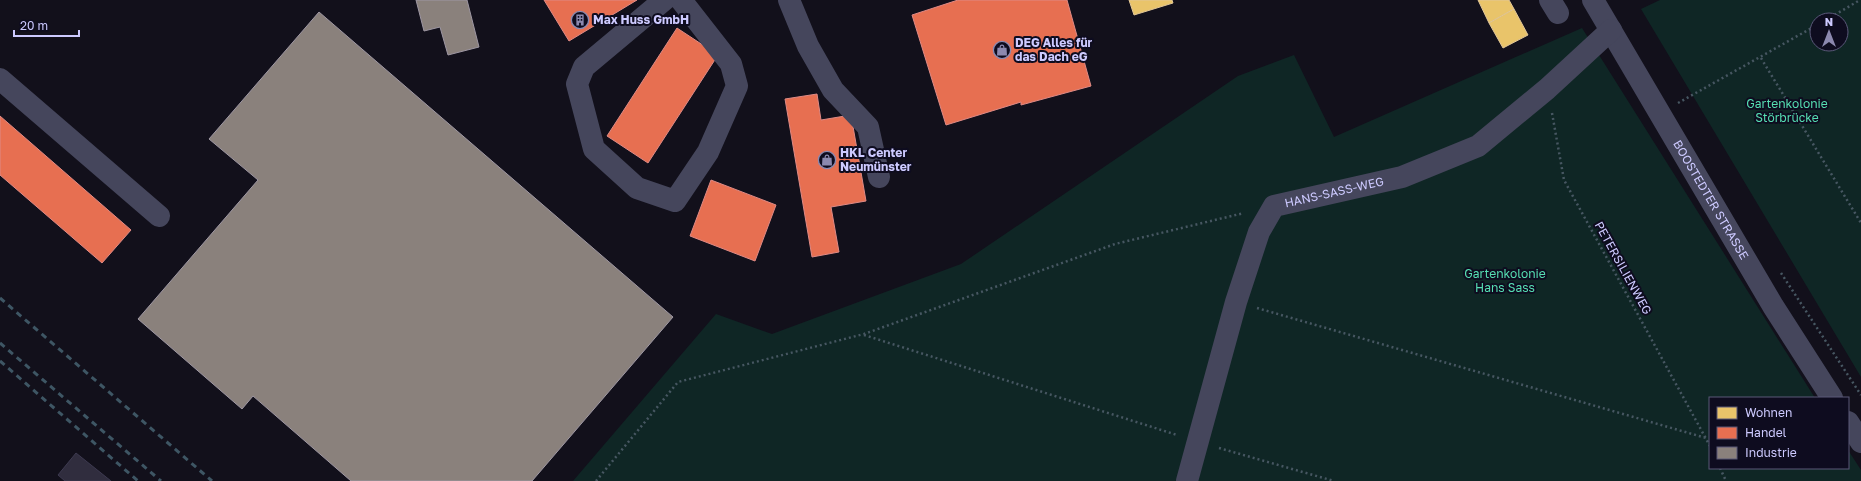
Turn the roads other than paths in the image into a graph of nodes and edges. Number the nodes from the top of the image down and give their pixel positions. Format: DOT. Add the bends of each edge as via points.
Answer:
graph roads {
  1 [pos="664,0"];
  2 [pos="681,0"];
  3 [pos="789,0"];
  4 [pos="1593,0"];
  5 [pos="1611,30"];
  6 [pos="0,79"];
  7 [pos="878,177"];
  8 [pos="160,216"];
  9 [pos="1831,397"];
  10 [pos="1849,424"];
  11 [pos="1861,442"];
  12 [pos="1187,481"];
  1 -- 2 [label="street" via="584,67 577,84 594,149 637,188 675,201 708,152 738,86 731,64"];
  3 -- 7 [label="street" via="808,46 833,90 868,127"];
  4 -- 5 [label="street, BOOSTEDTER STRASSE"];
  5 -- 9 [label="street, BOOSTEDTER STRASSE" via="1772,306"];
  5 -- 12 [label="street, HANS-SASS-WEG" via="1547,89 1478,146 1402,177 1274,206 1259,232 1236,302"];
  6 -- 8 [label="street"];
  10 -- 11 [label="street"];
}
